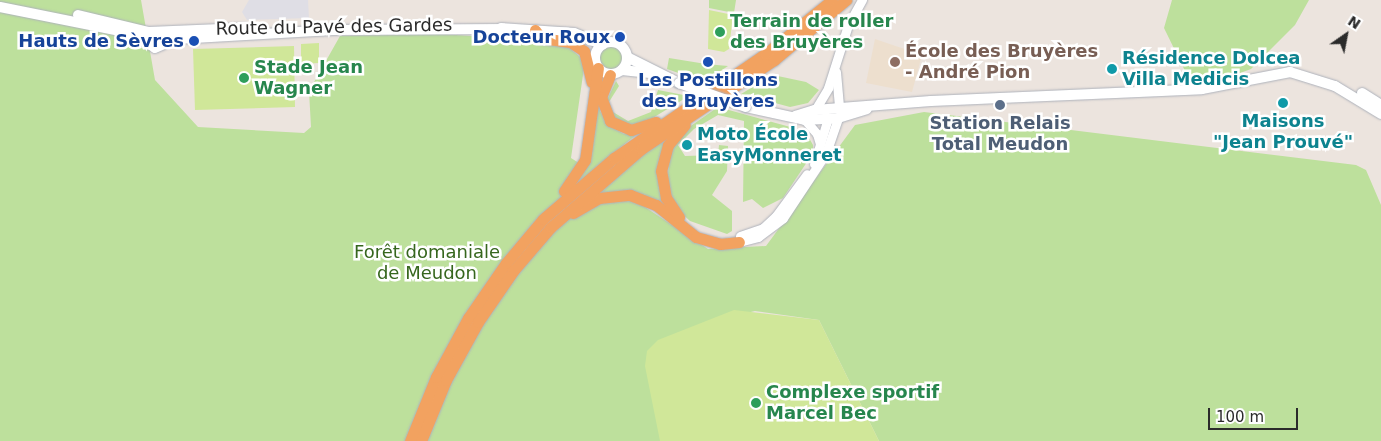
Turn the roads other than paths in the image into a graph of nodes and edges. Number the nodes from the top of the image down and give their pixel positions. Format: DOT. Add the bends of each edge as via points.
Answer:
graph roads {
  1 [pos="832,0"];
  2 [pos="846,0"];
  3 [pos="862,0"];
  4 [pos="0,1"];
  5 [pos="0,7"];
  6 [pos="507,28"];
  7 [pos="535,30"];
  8 [pos="161,31"];
  9 [pos="570,32"];
  10 [pos="148,37"];
  11 [pos="164,43"];
  12 [pos="603,45"];
  13 [pos="595,56"];
  14 [pos="627,57"];
  15 [pos="835,67"];
  16 [pos="598,68"];
  17 [pos="622,70"];
  18 [pos="610,74"];
  19 [pos="659,74"];
  20 [pos="1316,76"];
  21 [pos="830,85"];
  22 [pos="592,99"];
  23 [pos="712,102"];
  24 [pos="1381,105"];
  25 [pos="815,110"];
  26 [pos="834,113"];
  27 [pos="1381,114"];
  28 [pos="800,118"];
  29 [pos="665,122"];
  30 [pos="821,148"];
  31 [pos="547,223"];
  32 [pos="740,239"];
  33 [pos="410,441"];
  34 [pos="421,441"];
  1 -- 29 [label="highway" via="765,54"];
  2 -- 23 [label="highway" via="774,60"];
  3 -- 15 [label="street" via="848,25"];
  4 -- 10 [label="main road, Route du Pavé des Gardes" via="136,26"];
  5 -- 10 [label="main road, Route du Pavé des Gardes"];
  6 -- 7 [label="main road, Route du Pavé des Gardes"];
  6 -- 8 [label="main road, Route du Pavé des Gardes" via="411,22"];
  6 -- 11 [label="main road, Route du Pavé des Gardes" via="333,30"];
  7 -- 9 [label="main road, Route du Pavé des Gardes"];
  7 -- 22 [label="highway" via="541,38 570,42 584,51 590,65"];
  8 -- 10 [label="main road, Route du Pavé des Gardes"];
  8 -- 11 [label="main road"];
  9 -- 12 [label="main road, Route du Pavé des Gardes"];
  9 -- 13 [label="main road"];
  10 -- 11 [label="main road, Route du Pavé des Gardes" via="155,48"];
  12 -- 13 [label="main road"];
  12 -- 14 [label="main road" via="618,44"];
  13 -- 16 [label="main road"];
  14 -- 17 [label="main road"];
  14 -- 19 [label="main road"];
  15 -- 21 [label="street"];
  15 -- 26 [label="street"];
  16 -- 18 [label="main road"];
  16 -- 22 [label="highway"];
  17 -- 18 [label="main road"];
  17 -- 19 [label="main road"];
  18 -- 29 [label="highway" via="602,103 614,124 631,130"];
  19 -- 28 [label="main road, bridge" via="746,107"];
  20 -- 24 [label="main road"];
  20 -- 26 [label="main road" via="1277,73 1213,87 931,101"];
  20 -- 27 [label="main road"];
  21 -- 25 [label="street"];
  21 -- 26 [label="street"];
  22 -- 31 [label="highway" via="583,166"];
  23 -- 31 [label="highway" via="618,167"];
  23 -- 32 [label="highway" via="672,138 663,160 662,184 669,205 689,226 711,236"];
  25 -- 26 [label="main road"];
  25 -- 28 [label="main road"];
  26 -- 28 [label="main road"];
  26 -- 30 [label="street"];
  26 -- 32 [label="street" via="826,153 783,218 763,234"];
  28 -- 30 [label="street" via="817,134"];
  29 -- 31 [label="highway" via="614,158"];
  30 -- 32 [label="street" via="814,165 776,216 763,228"];
  31 -- 32 [label="highway" via="588,202 624,194 650,202 696,237 716,243"];
  31 -- 33 [label="highway" via="506,263 468,318 436,377"];
  31 -- 34 [label="highway" via="478,322 446,380"];
}
